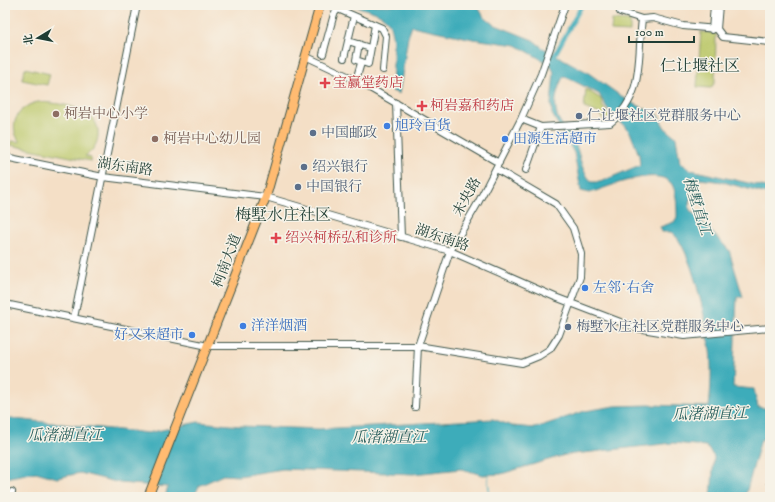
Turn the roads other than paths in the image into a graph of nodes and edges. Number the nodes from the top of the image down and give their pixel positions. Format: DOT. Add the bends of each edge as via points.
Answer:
graph roads {
  1 [pos="137,5"];
  2 [pos="320,5"];
  3 [pos="565,5"];
  4 [pos="618,5"];
  5 [pos="714,5"];
  6 [pos="719,5"];
  7 [pos="354,16"];
  8 [pos="642,18"];
  9 [pos="375,25"];
  10 [pos="714,30"];
  11 [pos="348,41"];
  12 [pos="770,42"];
  13 [pos="359,44"];
  14 [pos="370,48"];
  15 [pos="323,54"];
  16 [pos="305,56"];
  17 [pos="344,58"];
  18 [pos="361,63"];
  19 [pos="383,70"];
  20 [pos="356,80"];
  21 [pos="396,103"];
  22 [pos="521,119"];
  23 [pos="541,127"];
  24 [pos="5,157"];
  25 [pos="498,166"];
  26 [pos="526,170"];
  27 [pos="103,177"];
  28 [pos="266,197"];
  29 [pos="401,237"];
  30 [pos="450,251"];
  31 [pos="571,303"];
  32 [pos="5,304"];
  33 [pos="74,318"];
  34 [pos="770,328"];
  35 [pos="208,346"];
  36 [pos="418,346"];
  37 [pos="415,407"];
  38 [pos="148,497"];
  1 -- 27 [label="street"];
  2 -- 16 [label="main road, 柯南大道"];
  3 -- 22 [label="street, 未央路" via="541,74"];
  4 -- 8 [label="street" via="620,12"];
  5 -- 10 [label="street"];
  6 -- 10 [label="street"];
  7 -- 9 [label="street"];
  7 -- 11 [label="street"];
  7 -- 15 [label="street" via="338,9 334,14"];
  8 -- 10 [label="street"];
  8 -- 23 [label="street" via="636,87 630,101 614,120 610,123"];
  9 -- 14 [label="street"];
  9 -- 19 [label="street" via="382,28 386,36"];
  10 -- 12 [label="street" via="723,37"];
  11 -- 13 [label="street"];
  11 -- 17 [label="street"];
  13 -- 14 [label="street"];
  13 -- 18 [label="street" via="356,60"];
  14 -- 18 [label="street" via="368,64"];
  16 -- 20 [label="street"];
  16 -- 28 [label="main road, 柯南大道"];
  18 -- 20 [label="street"];
  20 -- 21 [label="street"];
  21 -- 25 [label="street"];
  21 -- 29 [label="street"];
  22 -- 23 [label="street"];
  22 -- 25 [label="street, 未央路"];
  23 -- 26 [label="street"];
  24 -- 27 [label="street, 湖东南路"];
  25 -- 30 [label="street, 未央路"];
  25 -- 31 [label="street" via="556,204 573,228 579,244 581,262 580,277"];
  27 -- 28 [label="street, 湖东南路"];
  27 -- 33 [label="street"];
  28 -- 29 [label="street, 湖东南路"];
  28 -- 35 [label="main road, 柯南大道"];
  29 -- 30 [label="street, 湖东南路"];
  30 -- 31 [label="street, 湖东南路"];
  30 -- 36 [label="street, 未央路"];
  31 -- 34 [label="street, 湖东南路" via="636,328 662,333 703,335"];
  31 -- 36 [label="street" via="559,335 550,349 522,362"];
  32 -- 33 [label="street"];
  33 -- 35 [label="street"];
  35 -- 36 [label="street"];
  35 -- 38 [label="main road, 柯南大道"];
  36 -- 37 [label="street, 未央路"];
}
